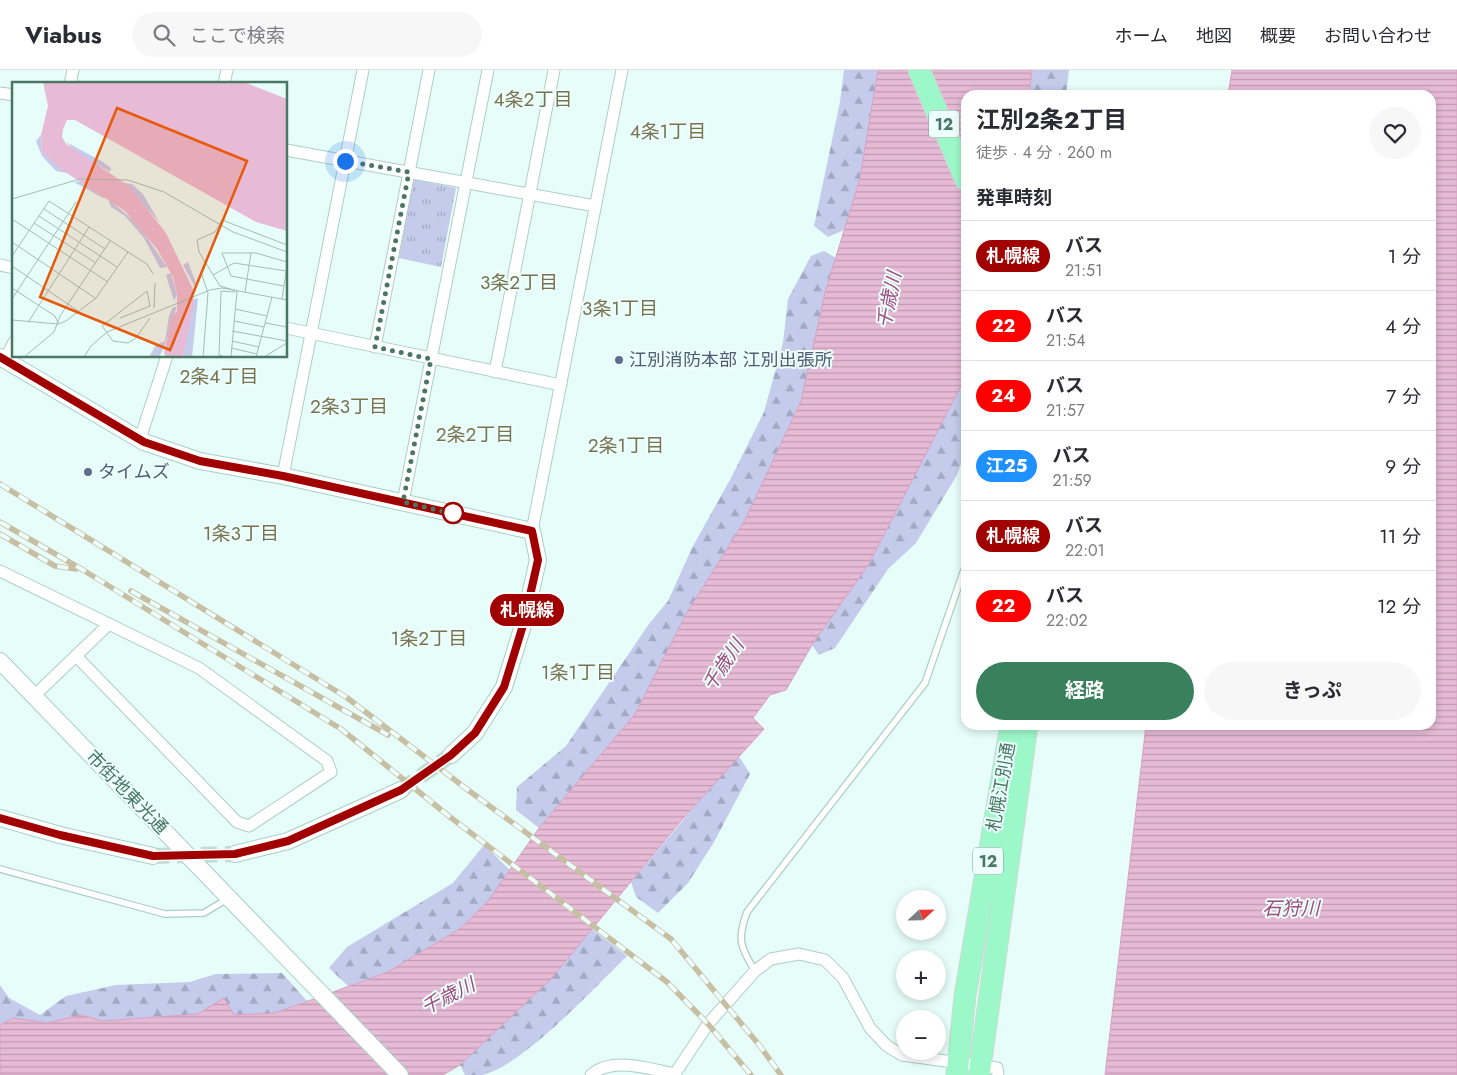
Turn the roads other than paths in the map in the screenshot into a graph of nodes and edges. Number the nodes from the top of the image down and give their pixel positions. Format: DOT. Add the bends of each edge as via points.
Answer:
graph roads {
  1 [pos="362,70"];
  2 [pos="429,70"];
  3 [pos="488,70"];
  4 [pos="554,70"];
  5 [pos="622,70"];
  6 [pos="919,70"];
  7 [pos="935,70"];
  8 [pos="961,128"];
  9 [pos="288,150"];
  10 [pos="345,161"];
  11 [pos="961,168"];
  12 [pos="409,172"];
  13 [pos="466,182"];
  14 [pos="531,194"];
  15 [pos="595,206"];
  16 [pos="288,328"];
  17 [pos="311,334"];
  18 [pos="12,345"];
  19 [pos="375,347"];
  20 [pos="2,358"];
  21 [pos="166,358"];
  22 [pos="431,359"];
  23 [pos="495,372"];
  24 [pos="560,385"];
  25 [pos="140,439"];
  26 [pos="283,476"];
  27 [pos="403,502"];
  28 [pos="532,531"];
  29 [pos="0,571"];
  30 [pos="961,579"];
  31 [pos="109,624"];
  32 [pos="76,656"];
  33 [pos="0,661"];
  34 [pos="34,696"];
  35 [pos="1010,730"];
  36 [pos="1026,730"];
  37 [pos="451,755"];
  38 [pos="401,790"];
  39 [pos="0,818"];
  40 [pos="235,854"];
  41 [pos="153,856"];
  42 [pos="0,869"];
  43 [pos="229,898"];
  44 [pos="755,971"];
  45 [pos="957,1068"];
  46 [pos="986,1072"];
  47 [pos="674,1074"];
  48 [pos="400,1075"];
  49 [pos="591,1075"];
  1 -- 10 [label="street"];
  2 -- 12 [label="street"];
  3 -- 13 [label="street"];
  4 -- 14 [label="street"];
  5 -- 15 [label="street"];
  6 -- 11 [label="highway, 12"];
  7 -- 8 [label="highway, 12"];
  9 -- 10 [label="street"];
  10 -- 12 [label="street"];
  10 -- 17 [label="street"];
  12 -- 13 [label="street"];
  12 -- 19 [label="street"];
  13 -- 14 [label="street"];
  13 -- 22 [label="street"];
  14 -- 15 [label="street"];
  14 -- 23 [label="street"];
  15 -- 24 [label="street"];
  16 -- 17 [label="street"];
  17 -- 19 [label="street"];
  17 -- 26 [label="street"];
  18 -- 20 [label="street"];
  19 -- 22 [label="street"];
  20 -- 25 [label="street"];
  21 -- 25 [label="street"];
  22 -- 23 [label="street"];
  22 -- 27 [label="street"];
  23 -- 24 [label="street"];
  24 -- 28 [label="street"];
  25 -- 26 [label="street" via="200,461"];
  26 -- 27 [label="street"];
  27 -- 28 [label="street"];
  28 -- 37 [label="street" via="538,560 524,622 504,687 475,733"];
  29 -- 31 [label="street"];
  30 -- 44 [label="lane" via="925,683 747,912 740,933 742,952"];
  31 -- 32 [label="street"];
  31 -- 32 [label="street" via="199,668 327,761 331,772 249,826 237,822"];
  32 -- 34 [label="street"];
  33 -- 34 [label="street, 市街地東光通"];
  34 -- 43 [label="street, 市街地東光通"];
  35 -- 45 [label="highway, 札幌江別通 / 12" via="965,996"];
  36 -- 46 [label="highway, 札幌江別通 / 12" via="989,993"];
  38 -- 40 [label="street" via="288,841"];
  39 -- 41 [label="street, 市街地東光通"];
  42 -- 43 [label="lane" via="165,914 204,913"];
  43 -- 48 [label="street, 市街地東光通"];
  44 -- 45 [label="street" via="771,960 799,954 825,960 843,978 870,1028 887,1046 902,1055"];
  44 -- 47 [label="street" via="708,1024"];
  45 -- 46 [label="street"];
  47 -- 49 [label="street" via="626,1065 599,1068"];
}
